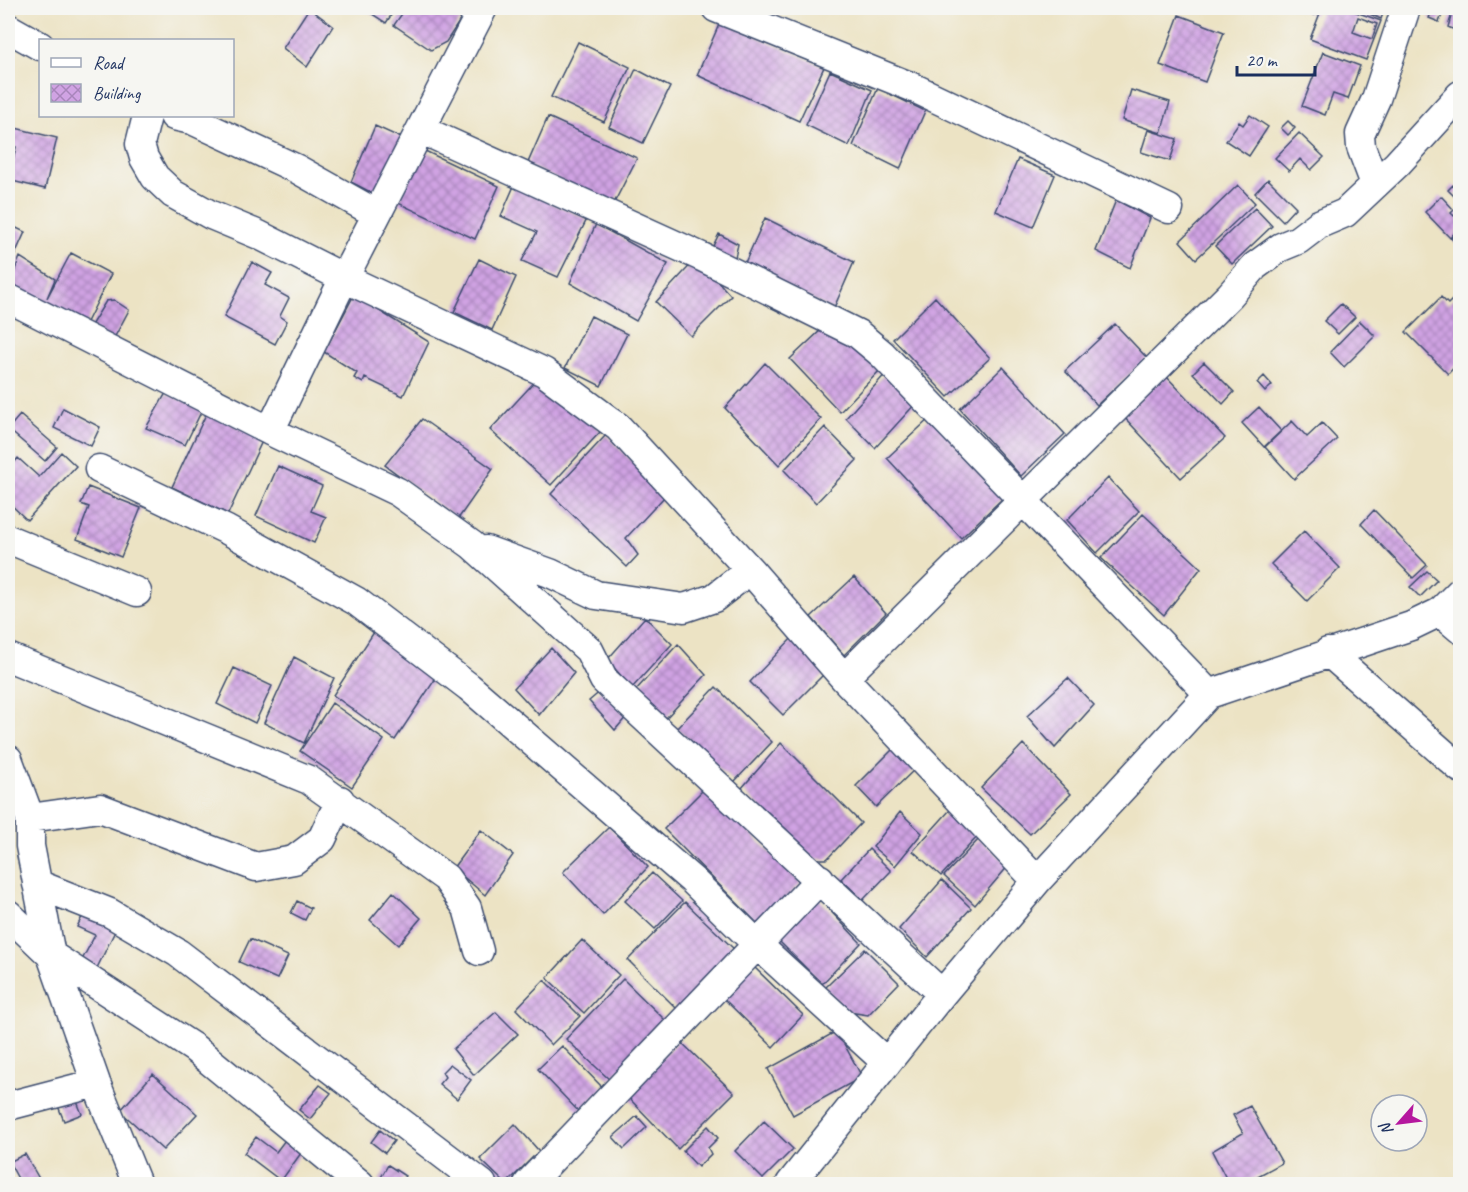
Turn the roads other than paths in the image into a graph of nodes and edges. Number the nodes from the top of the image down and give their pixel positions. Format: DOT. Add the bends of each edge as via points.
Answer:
graph roads {
  1 [pos="483,8"];
  2 [pos="716,8"];
  3 [pos="1406,8"];
  4 [pos="8,28"];
  5 [pos="39,45"];
  6 [pos="1461,95"];
  7 [pos="147,117"];
  8 [pos="178,117"];
  9 [pos="422,130"];
  10 [pos="1376,184"];
  11 [pos="1168,209"];
  12 [pos="377,214"];
  13 [pos="344,278"];
  14 [pos="8,298"];
  15 [pos="270,431"];
  16 [pos="99,469"];
  17 [pos="1023,501"];
  18 [pos="8,539"];
  19 [pos="472,545"];
  20 [pos="750,570"];
  21 [pos="137,592"];
  22 [pos="1461,592"];
  23 [pos="1450,621"];
  24 [pos="1328,652"];
  25 [pos="8,657"];
  26 [pos="844,678"];
  27 [pos="1209,694"];
  28 [pos="8,760"];
  29 [pos="1461,768"];
  30 [pos="340,800"];
  31 [pos="30,819"];
  32 [pos="820,879"];
  33 [pos="1037,881"];
  34 [pos="37,884"];
  35 [pos="8,914"];
  36 [pos="759,946"];
  37 [pos="479,951"];
  38 [pos="51,955"];
  39 [pos="942,994"];
  40 [pos="887,1063"];
  41 [pos="96,1083"];
  42 [pos="8,1106"];
  43 [pos="137,1185"];
  44 [pos="360,1185"];
  45 [pos="482,1185"];
  46 [pos="528,1185"];
  47 [pos="790,1185"];
  1 -- 9 [label="street"];
  2 -- 11 [label="street" via="912,87"];
  3 -- 10 [label="street" via="1376,99 1360,134 1360,147"];
  4 -- 5 [label="street"];
  6 -- 10 [label="street"];
  7 -- 13 [label="street" via="140,144 144,158 155,177 173,194"];
  8 -- 12 [label="street" via="297,169"];
  9 -- 12 [label="street"];
  9 -- 17 [label="street" via="702,257 858,334 882,354"];
  10 -- 17 [label="street" via="1345,213 1319,224 1255,266"];
  12 -- 13 [label="street"];
  13 -- 15 [label="street"];
  13 -- 20 [label="street" via="544,372 618,427"];
  14 -- 15 [label="street"];
  15 -- 19 [label="street" via="398,492"];
  16 -- 36 [label="street" via="227,530 356,601 469,687 692,880"];
  17 -- 26 [label="street"];
  17 -- 27 [label="street"];
  18 -- 21 [label="street"];
  19 -- 20 [label="street" via="597,595 684,608 714,598"];
  19 -- 32 [label="street" via="589,650 604,680"];
  20 -- 26 [label="street"];
  22 -- 23 [label="street"];
  23 -- 24 [label="street" via="1394,632"];
  24 -- 27 [label="street"];
  24 -- 29 [label="street"];
  25 -- 30 [label="street" via="309,780"];
  26 -- 33 [label="street"];
  27 -- 33 [label="street"];
  28 -- 31 [label="street"];
  30 -- 31 [label="street" via="322,839 294,860 256,867 100,808"];
  30 -- 37 [label="street" via="446,878 467,908"];
  31 -- 34 [label="street"];
  32 -- 36 [label="street"];
  32 -- 39 [label="street"];
  33 -- 39 [label="street"];
  34 -- 38 [label="street"];
  34 -- 45 [label="street" via="110,913 178,953"];
  35 -- 38 [label="street"];
  36 -- 40 [label="street"];
  36 -- 46 [label="street"];
  38 -- 41 [label="street"];
  38 -- 44 [label="street" via="194,1048"];
  39 -- 40 [label="street"];
  40 -- 47 [label="street"];
  41 -- 42 [label="street"];
  41 -- 43 [label="street"];
}
